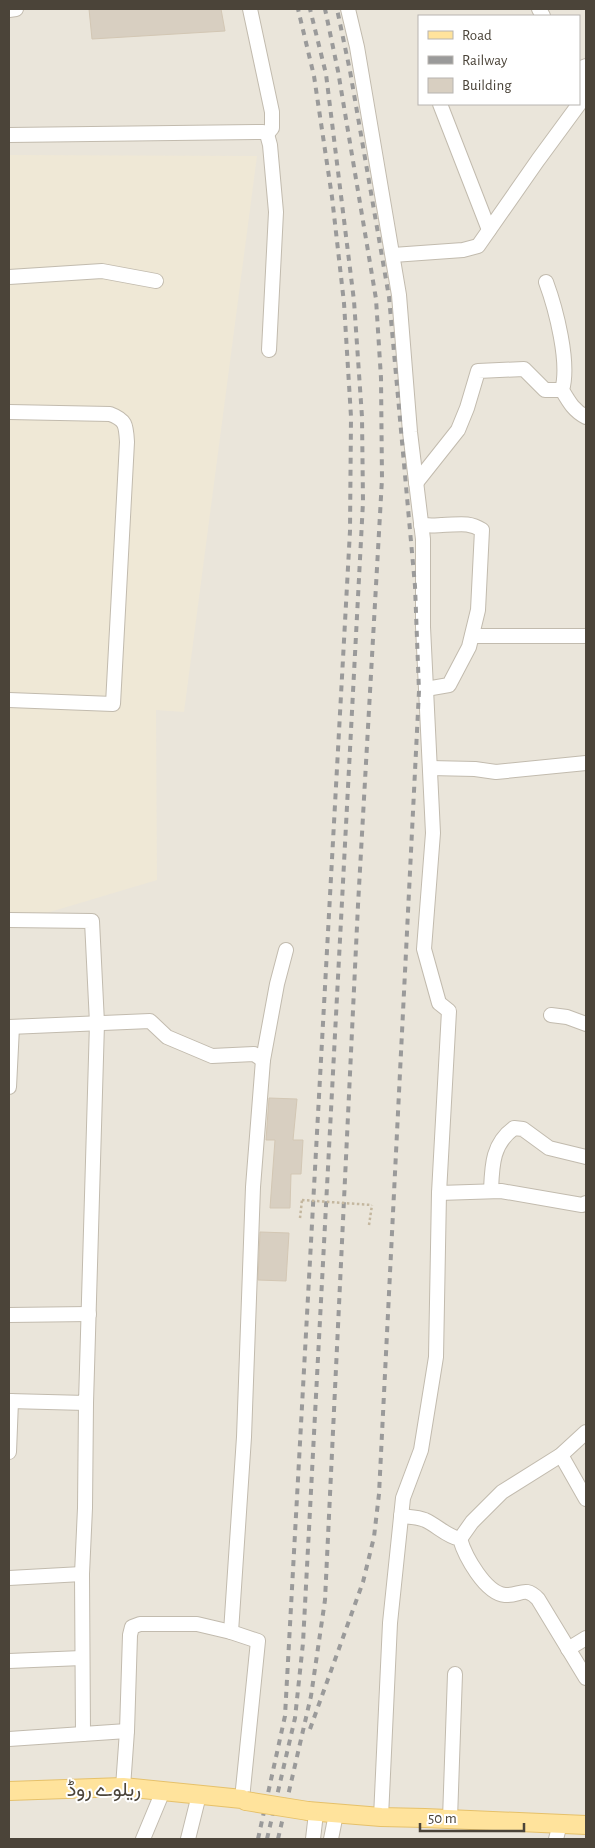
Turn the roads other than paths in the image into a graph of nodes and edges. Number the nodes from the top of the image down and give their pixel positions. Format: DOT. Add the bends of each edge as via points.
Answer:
graph roads {
  1 [pos="16,9"];
  2 [pos="250,9"];
  3 [pos="348,9"];
  4 [pos="9,10"];
  5 [pos="580,78"];
  6 [pos="580,103"];
  7 [pos="440,105"];
  8 [pos="578,105"];
  9 [pos="267,134"];
  10 [pos="9,135"];
  11 [pos="490,230"];
  12 [pos="393,255"];
  13 [pos="9,277"];
  14 [pos="156,281"];
  15 [pos="546,282"];
  16 [pos="269,350"];
  17 [pos="562,390"];
  18 [pos="9,412"];
  19 [pos="586,417"];
  20 [pos="416,484"];
  21 [pos="421,525"];
  22 [pos="472,636"];
  23 [pos="586,637"];
  24 [pos="426,689"];
  25 [pos="9,700"];
  26 [pos="586,763"];
  27 [pos="430,768"];
  28 [pos="9,920"];
  29 [pos="286,950"];
  30 [pos="552,1015"];
  31 [pos="97,1024"];
  32 [pos="586,1024"];
  33 [pos="10,1027"];
  34 [pos="262,1060"];
  35 [pos="9,1087"];
  36 [pos="586,1157"];
  37 [pos="491,1191"];
  38 [pos="439,1193"];
  39 [pos="586,1203"];
  40 [pos="89,1314"];
  41 [pos="9,1315"];
  42 [pos="10,1401"];
  43 [pos="86,1403"];
  44 [pos="586,1432"];
  45 [pos="9,1452"];
  46 [pos="561,1455"];
  47 [pos="586,1499"];
  48 [pos="401,1516"];
  49 [pos="460,1539"];
  50 [pos="82,1574"];
  51 [pos="9,1578"];
  52 [pos="231,1632"];
  53 [pos="586,1638"];
  54 [pos="568,1649"];
  55 [pos="82,1658"];
  56 [pos="9,1661"];
  57 [pos="455,1674"];
  58 [pos="586,1678"];
  59 [pos="127,1732"];
  60 [pos="83,1734"];
  61 [pos="9,1739"];
  62 [pos="123,1788"];
  63 [pos="9,1791"];
  64 [pos="163,1791"];
  65 [pos="199,1795"];
  66 [pos="244,1800"];
  67 [pos="312,1812"];
  68 [pos="336,1814"];
  69 [pos="381,1818"];
  70 [pos="450,1819"];
  71 [pos="586,1825"];
  72 [pos="558,1831"];
  73 [pos="144,1839"];
  74 [pos="188,1839"];
  75 [pos="312,1839"];
  76 [pos="331,1839"];
  1 -- 4 [label="street"];
  2 -- 9 [label="street" via="272,112 272,128"];
  3 -- 12 [label="street"];
  5 -- 6 [label="street" via="586,90"];
  7 -- 11 [label="street"];
  8 -- 11 [label="street"];
  9 -- 10 [label="street"];
  9 -- 16 [label="street" via="276,212"];
  11 -- 12 [label="street" via="478,246 469,249"];
  12 -- 20 [label="street"];
  13 -- 14 [label="street" via="102,271"];
  15 -- 17 [label="street" via="564,362"];
  17 -- 19 [label="street" via="570,404"];
  17 -- 20 [label="street" via="545,390 524,369 478,371 458,430"];
  18 -- 25 [label="street" via="110,414 126,426 127,442 113,704"];
  20 -- 21 [label="street"];
  21 -- 22 [label="street" via="459,523 482,530 478,610"];
  21 -- 24 [label="street"];
  22 -- 23 [label="street"];
  22 -- 24 [label="street" via="470,647 449,685"];
  24 -- 27 [label="street"];
  26 -- 27 [label="street" via="496,772"];
  27 -- 38 [label="street" via="433,832 424,949 439,1003 449,1011"];
  28 -- 31 [label="street" via="92,921"];
  29 -- 34 [label="street"];
  30 -- 32 [label="street"];
  31 -- 33 [label="street"];
  31 -- 34 [label="street" via="150,1021 167,1037 212,1056 254,1054"];
  31 -- 40 [label="street"];
  33 -- 35 [label="street"];
  34 -- 52 [label="street"];
  36 -- 37 [label="street" via="549,1148 523,1129 514,1128 494,1152"];
  37 -- 38 [label="street"];
  37 -- 39 [label="street"];
  38 -- 48 [label="street" via="436,1357 421,1450 403,1498"];
  40 -- 41 [label="street"];
  40 -- 43 [label="street"];
  42 -- 43 [label="street"];
  42 -- 45 [label="street"];
  43 -- 50 [label="street"];
  44 -- 46 [label="street"];
  46 -- 47 [label="street"];
  46 -- 49 [label="street" via="502,1492"];
  48 -- 49 [label="street" via="423,1519 450,1537"];
  48 -- 69 [label="street" via="390,1624"];
  49 -- 54 [label="street" via="470,1561 497,1592 505,1595 526,1591 538,1599"];
  50 -- 51 [label="street"];
  50 -- 55 [label="street"];
  52 -- 59 [label="street" via="197,1624 140,1624 132,1627"];
  52 -- 66 [label="street" via="258,1641"];
  53 -- 54 [label="street"];
  54 -- 58 [label="street"];
  55 -- 56 [label="street"];
  55 -- 60 [label="street"];
  57 -- 70 [label="street"];
  59 -- 60 [label="street"];
  59 -- 62 [label="street"];
  60 -- 61 [label="street"];
  62 -- 63 [label="main road, ریلوے روڈ"];
  62 -- 64 [label="main road, ریلوے روڈ"];
  64 -- 65 [label="main road, ریلوے روڈ"];
  64 -- 73 [label="street"];
  65 -- 66 [label="main road, ریلوے روڈ"];
  65 -- 74 [label="street"];
  66 -- 67 [label="main road, ریلوے روڈ, bridge"];
  67 -- 68 [label="main road, ریلوے روڈ"];
  67 -- 75 [label="street"];
  68 -- 69 [label="main road, ریلوے روڈ"];
  68 -- 76 [label="street"];
  69 -- 70 [label="main road, ریلوے روڈ"];
  70 -- 72 [label="main road, ریلوے روڈ"];
  71 -- 72 [label="main road, ریلوے روڈ"];
}
